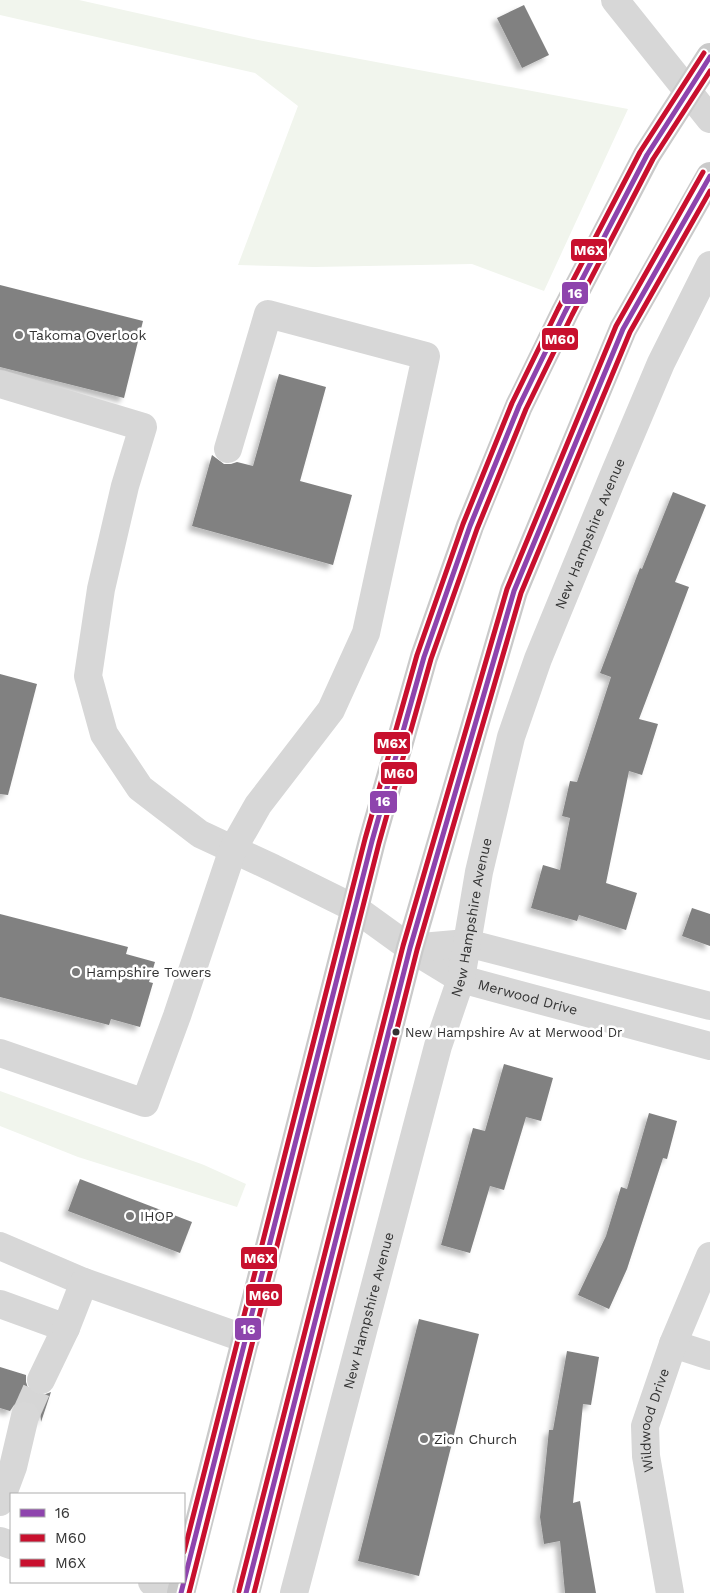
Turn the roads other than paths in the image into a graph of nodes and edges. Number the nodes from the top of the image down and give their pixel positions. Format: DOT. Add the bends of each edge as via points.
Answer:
graph roads {
  1 [pos="615,0"];
  2 [pos="710,57"];
  3 [pos="689,92"];
  4 [pos="710,119"];
  5 [pos="710,176"];
  6 [pos="710,265"];
  7 [pos="0,384"];
  8 [pos="228,449"];
  9 [pos="233,849"];
  10 [pos="356,909"];
  11 [pos="466,943"];
  12 [pos="410,948"];
  13 [pos="460,979"];
  14 [pos="710,1006"];
  15 [pos="710,1046"];
  16 [pos="0,1053"];
  17 [pos="0,1246"];
  18 [pos="710,1256"];
  19 [pos="84,1282"];
  20 [pos="0,1304"];
  21 [pos="66,1328"];
  22 [pos="246,1339"];
  23 [pos="673,1344"];
  24 [pos="710,1356"];
  25 [pos="41,1380"];
  26 [pos="25,1416"];
  27 [pos="3,1486"];
  28 [pos="155,1583"];
  29 [pos="183,1591"];
  30 [pos="246,1593"];
  31 [pos="294,1593"];
  32 [pos="670,1593"];
  1 -- 3 [label="street"];
  2 -- 3 [label="main road"];
  3 -- 4 [label="street"];
  3 -- 10 [label="main road" via="647,154 565,312 519,406 470,526 424,657"];
  5 -- 12 [label="main road" via="623,329 514,590"];
  6 -- 11 [label="street, New Hampshire Avenue" via="662,363 538,659 510,737"];
  7 -- 9 [label="street, Merwood Drive" via="143,427 125,486 101,589 88,676 104,734 140,788 200,834"];
  8 -- 9 [label="street" via="268,314 426,356 366,633 331,710 258,805"];
  9 -- 10 [label="street, Merwood Drive"];
  9 -- 16 [label="street" via="145,1103"];
  10 -- 12 [label="street, Merwood Drive"];
  10 -- 22 [label="main road"];
  11 -- 12 [label="street"];
  11 -- 13 [label="street, New Hampshire Avenue"];
  11 -- 14 [label="street"];
  12 -- 13 [label="street, Merwood Drive"];
  12 -- 30 [label="main road"];
  13 -- 15 [label="street, Merwood Drive"];
  13 -- 31 [label="street, New Hampshire Avenue" via="438,1046"];
  17 -- 19 [label="street"];
  18 -- 23 [label="street, Wildwood Drive"];
  19 -- 21 [label="street"];
  19 -- 22 [label="street"];
  20 -- 21 [label="street"];
  21 -- 25 [label="street"];
  22 -- 29 [label="main road"];
  23 -- 24 [label="street"];
  23 -- 32 [label="street, Wildwood Drive" via="645,1426 646,1456"];
  26 -- 27 [label="street" via="13,1467"];
  28 -- 29 [label="street"];
}
